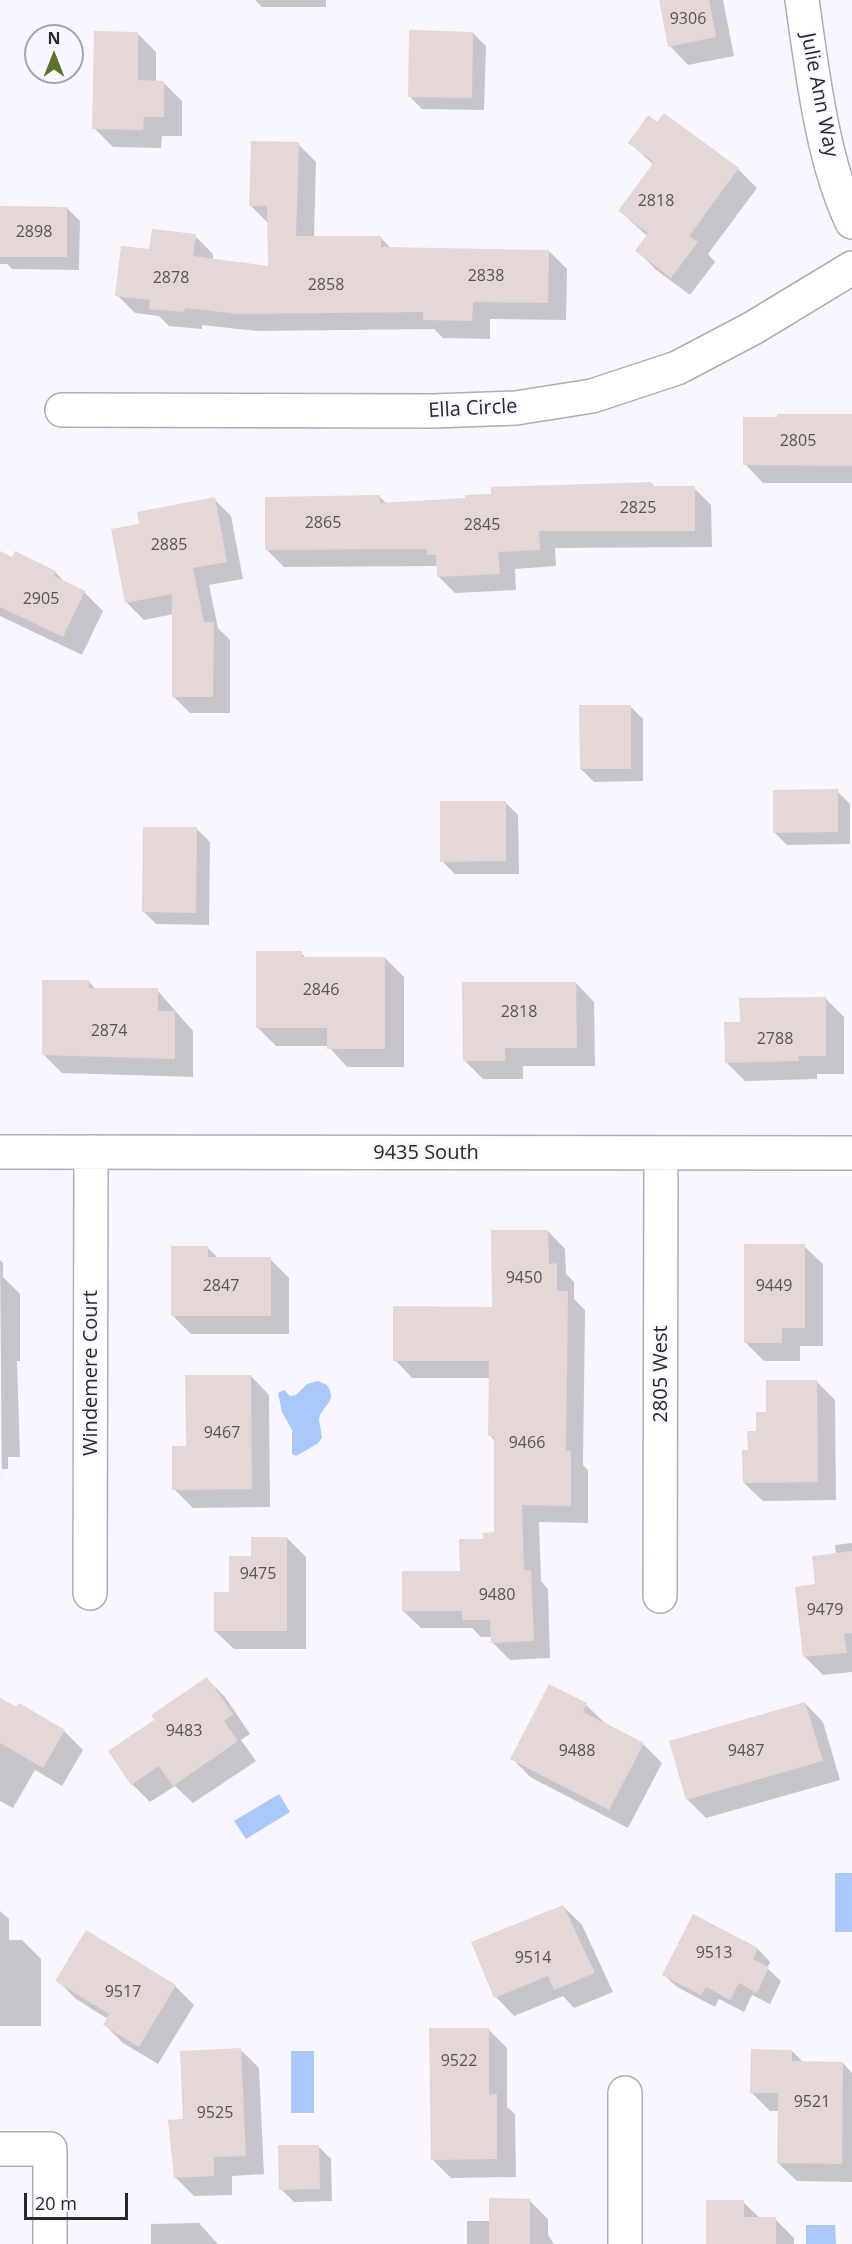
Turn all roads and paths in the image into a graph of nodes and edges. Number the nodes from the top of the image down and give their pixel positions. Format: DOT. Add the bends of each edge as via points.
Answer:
graph roads {
  1 [pos="802,0"];
  2 [pos="852,222"];
  3 [pos="852,268"];
  4 [pos="63,410"];
  5 [pos="0,1152"];
  6 [pos="92,1152"];
  7 [pos="661,1153"];
  8 [pos="852,1154"];
  9 [pos="90,1593"];
  10 [pos="660,1596"];
  11 [pos="625,2093"];
  12 [pos="0,2149"];
  13 [pos="50,2244"];
  14 [pos="625,2244"];
  1 -- 2 [label="street, Julie Ann Way" via="834,171"];
  3 -- 4 [label="street, Ella Circle" via="677,368 592,396 516,408 445,411"];
  5 -- 6 [label="street, 9435 South"];
  6 -- 7 [label="street, 9435 South"];
  6 -- 9 [label="street, Windemere Court"];
  7 -- 8 [label="street, 9435 South"];
  7 -- 10 [label="street, 2805 West"];
  11 -- 14 [label="street"];
  12 -- 13 [label="street" via="50,2149"];
}
